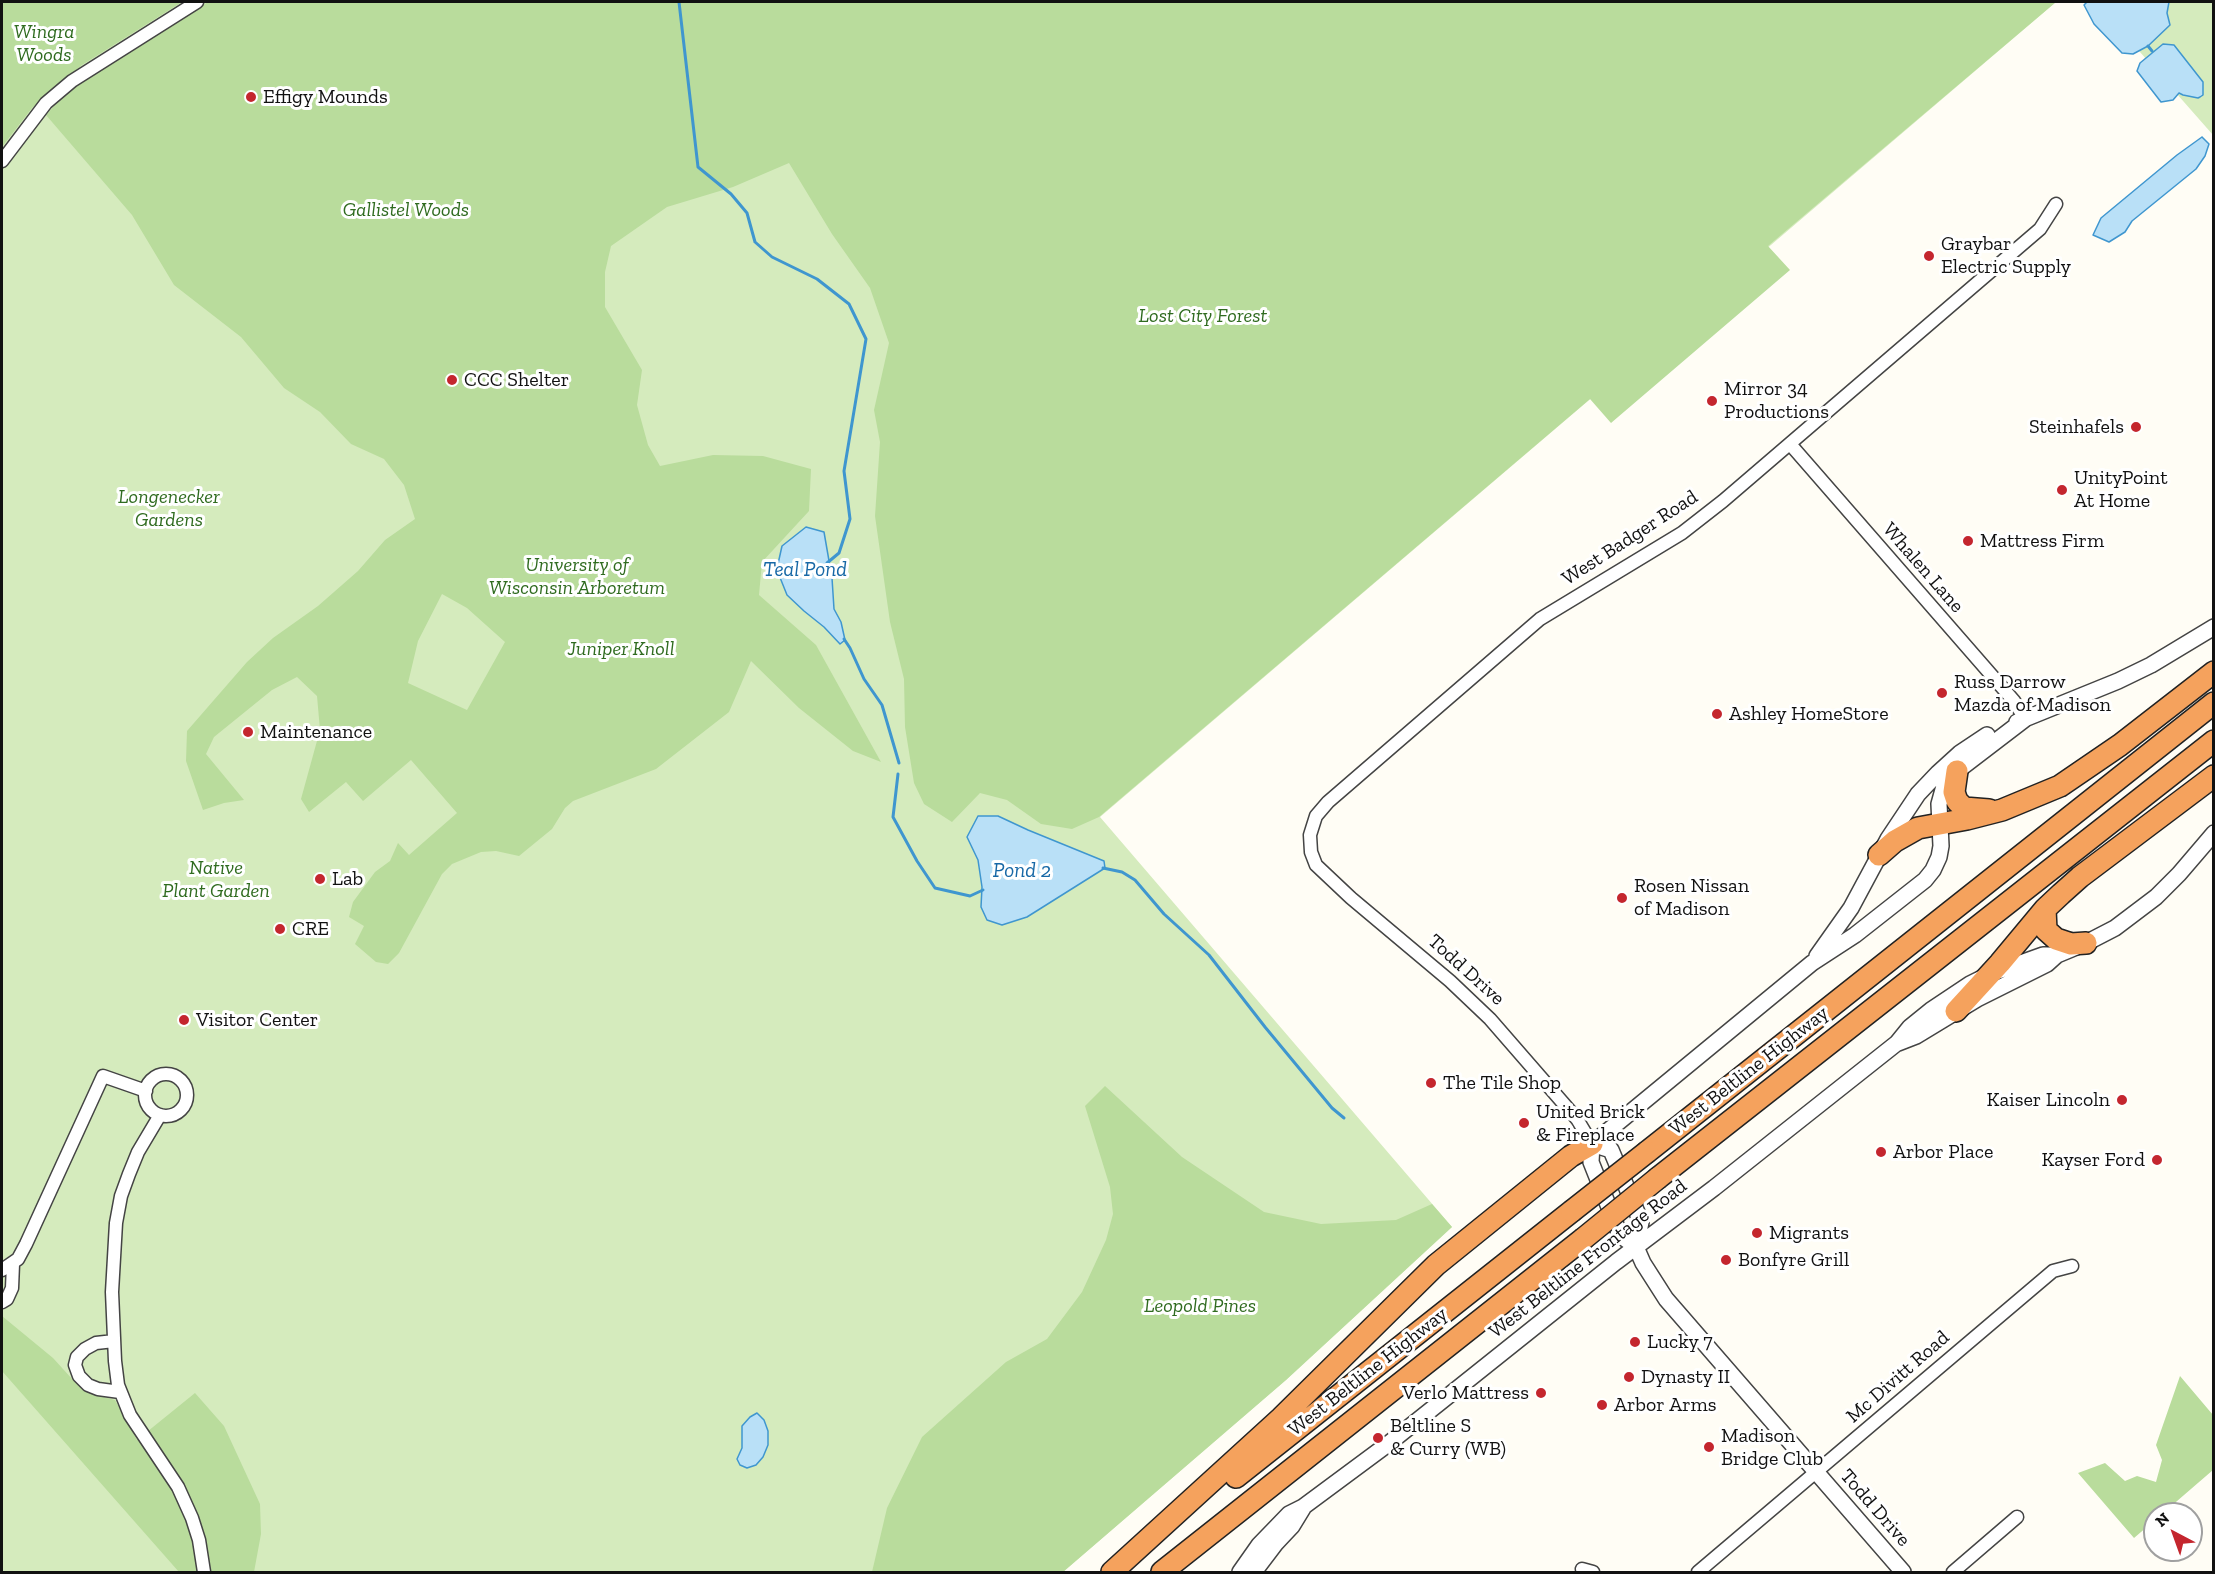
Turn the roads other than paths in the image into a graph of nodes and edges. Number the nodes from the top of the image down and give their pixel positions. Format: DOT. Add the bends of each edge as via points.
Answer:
graph roads {
  1 [pos="197,2"];
  2 [pos="2,161"];
  3 [pos="2056,204"];
  4 [pos="1790,444"];
  5 [pos="2214,627"];
  6 [pos="2214,672"];
  7 [pos="2214,703"];
  8 [pos="2025,719"];
  9 [pos="2214,741"];
  10 [pos="1957,771"];
  11 [pos="2214,776"];
  12 [pos="2002,810"];
  13 [pos="1939,825"];
  14 [pos="2214,833"];
  15 [pos="1310,835"];
  16 [pos="1879,855"];
  17 [pos="2045,909"];
  18 [pos="2086,943"];
  19 [pos="2057,955"];
  20 [pos="1812,963"];
  21 [pos="1990,974"];
  22 [pos="1956,1011"];
  23 [pos="1897,1043"];
  24 [pos="146,1090"];
  25 [pos="160,1115"];
  26 [pos="1592,1144"];
  27 [pos="1636,1247"];
  28 [pos="2072,1266"];
  29 [pos="7,1267"];
  30 [pos="2,1302"];
  31 [pos="114,1341"];
  32 [pos="120,1392"];
  33 [pos="1816,1473"];
  34 [pos="1304,1507"];
  35 [pos="2017,1517"];
  36 [pos="204,1572"];
  37 [pos="1113,1572"];
  38 [pos="1162,1572"];
  39 [pos="1240,1572"];
  40 [pos="1254,1572"];
  41 [pos="1698,1572"];
  42 [pos="1903,1572"];
  43 [pos="1953,1572"];
  1 -- 2 [label="street" via="72,81 46,103"];
  3 -- 4 [label="street, West Badger Road" via="2040,229"];
  4 -- 8 [label="street, Whalen Lane" via="2014,701"];
  4 -- 15 [label="street, West Badger Road" via="1682,533 1540,620 1328,802 1316,816"];
  5 -- 8 [label="street" via="2151,665"];
  6 -- 12 [label="highway" via="2085,771 2040,796"];
  7 -- 37 [label="highway, West Beltline Highway, bridge"];
  8 -- 10 [label="street"];
  8 -- 16 [label="street" via="1986,736 1938,772 1918,794"];
  9 -- 38 [label="highway, West Beltline Highway, bridge"];
  10 -- 12 [label="highway" via="1954,792 1964,808"];
  10 -- 13 [label="street" via="1944,786"];
  11 -- 17 [label="highway" via="2080,877"];
  12 -- 13 [label="highway"];
  13 -- 16 [label="highway" via="1918,828"];
  13 -- 20 [label="street" via="1939,856 1924,880"];
  14 -- 18 [label="street, West Beltline Frontage Road" via="2156,897 2115,928"];
  15 -- 26 [label="street, Todd Drive" via="1316,865 1490,1019 1577,1119"];
  16 -- 20 [label="street" via="1851,908"];
  17 -- 18 [label="highway" via="2046,930 2056,939 2071,945"];
  17 -- 21 [label="highway"];
  18 -- 19 [label="street, West Beltline Frontage Road"];
  19 -- 21 [label="street, West Beltline Frontage Road" via="2043,955"];
  19 -- 22 [label="street, West Beltline Frontage Road" via="2047,964"];
  20 -- 26 [label="street"];
  21 -- 22 [label="highway"];
  21 -- 23 [label="street, West Beltline Frontage Road" via="1931,1010"];
  22 -- 23 [label="street, West Beltline Frontage Road"];
  23 -- 27 [label="street, West Beltline Frontage Road"];
  24 -- 25 [label="street" via="147,1103"];
  24 -- 25 [label="street" via="159,1075 172,1074 183,1082 188,1095 183,1107 173,1115"];
  24 -- 29 [label="street" via="103,1076 26,1244 18,1259"];
  25 -- 31 [label="street" via="138,1152 121,1196 113,1255"];
  26 -- 27 [label="street, Todd Drive" via="1591,1162 1620,1235"];
  26 -- 27 [label="street, Todd Drive" via="1611,1150 1616,1161 1641,1222"];
  26 -- 37 [label="highway" via="1571,1156 1436,1265 1281,1418"];
  27 -- 33 [label="street, Todd Drive" via="1666,1299"];
  27 -- 34 [label="street, West Beltline Frontage Road"];
  28 -- 33 [label="street, Mc Divitt Road" via="2053,1271"];
  29 -- 30 [label="street" via="12,1288"];
  31 -- 32 [label="street"];
  31 -- 32 [label="street" via="85,1349 75,1365 88,1385"];
  32 -- 36 [label="street" via="140,1432 178,1487 199,1540"];
  33 -- 41 [label="street, Mc Divitt Road"];
  33 -- 42 [label="street, Todd Drive"];
  34 -- 39 [label="street, West Beltline Frontage Road" via="1289,1514 1271,1531"];
  34 -- 40 [label="street, West Beltline Frontage Road"];
  35 -- 43 [label="street"];
}
